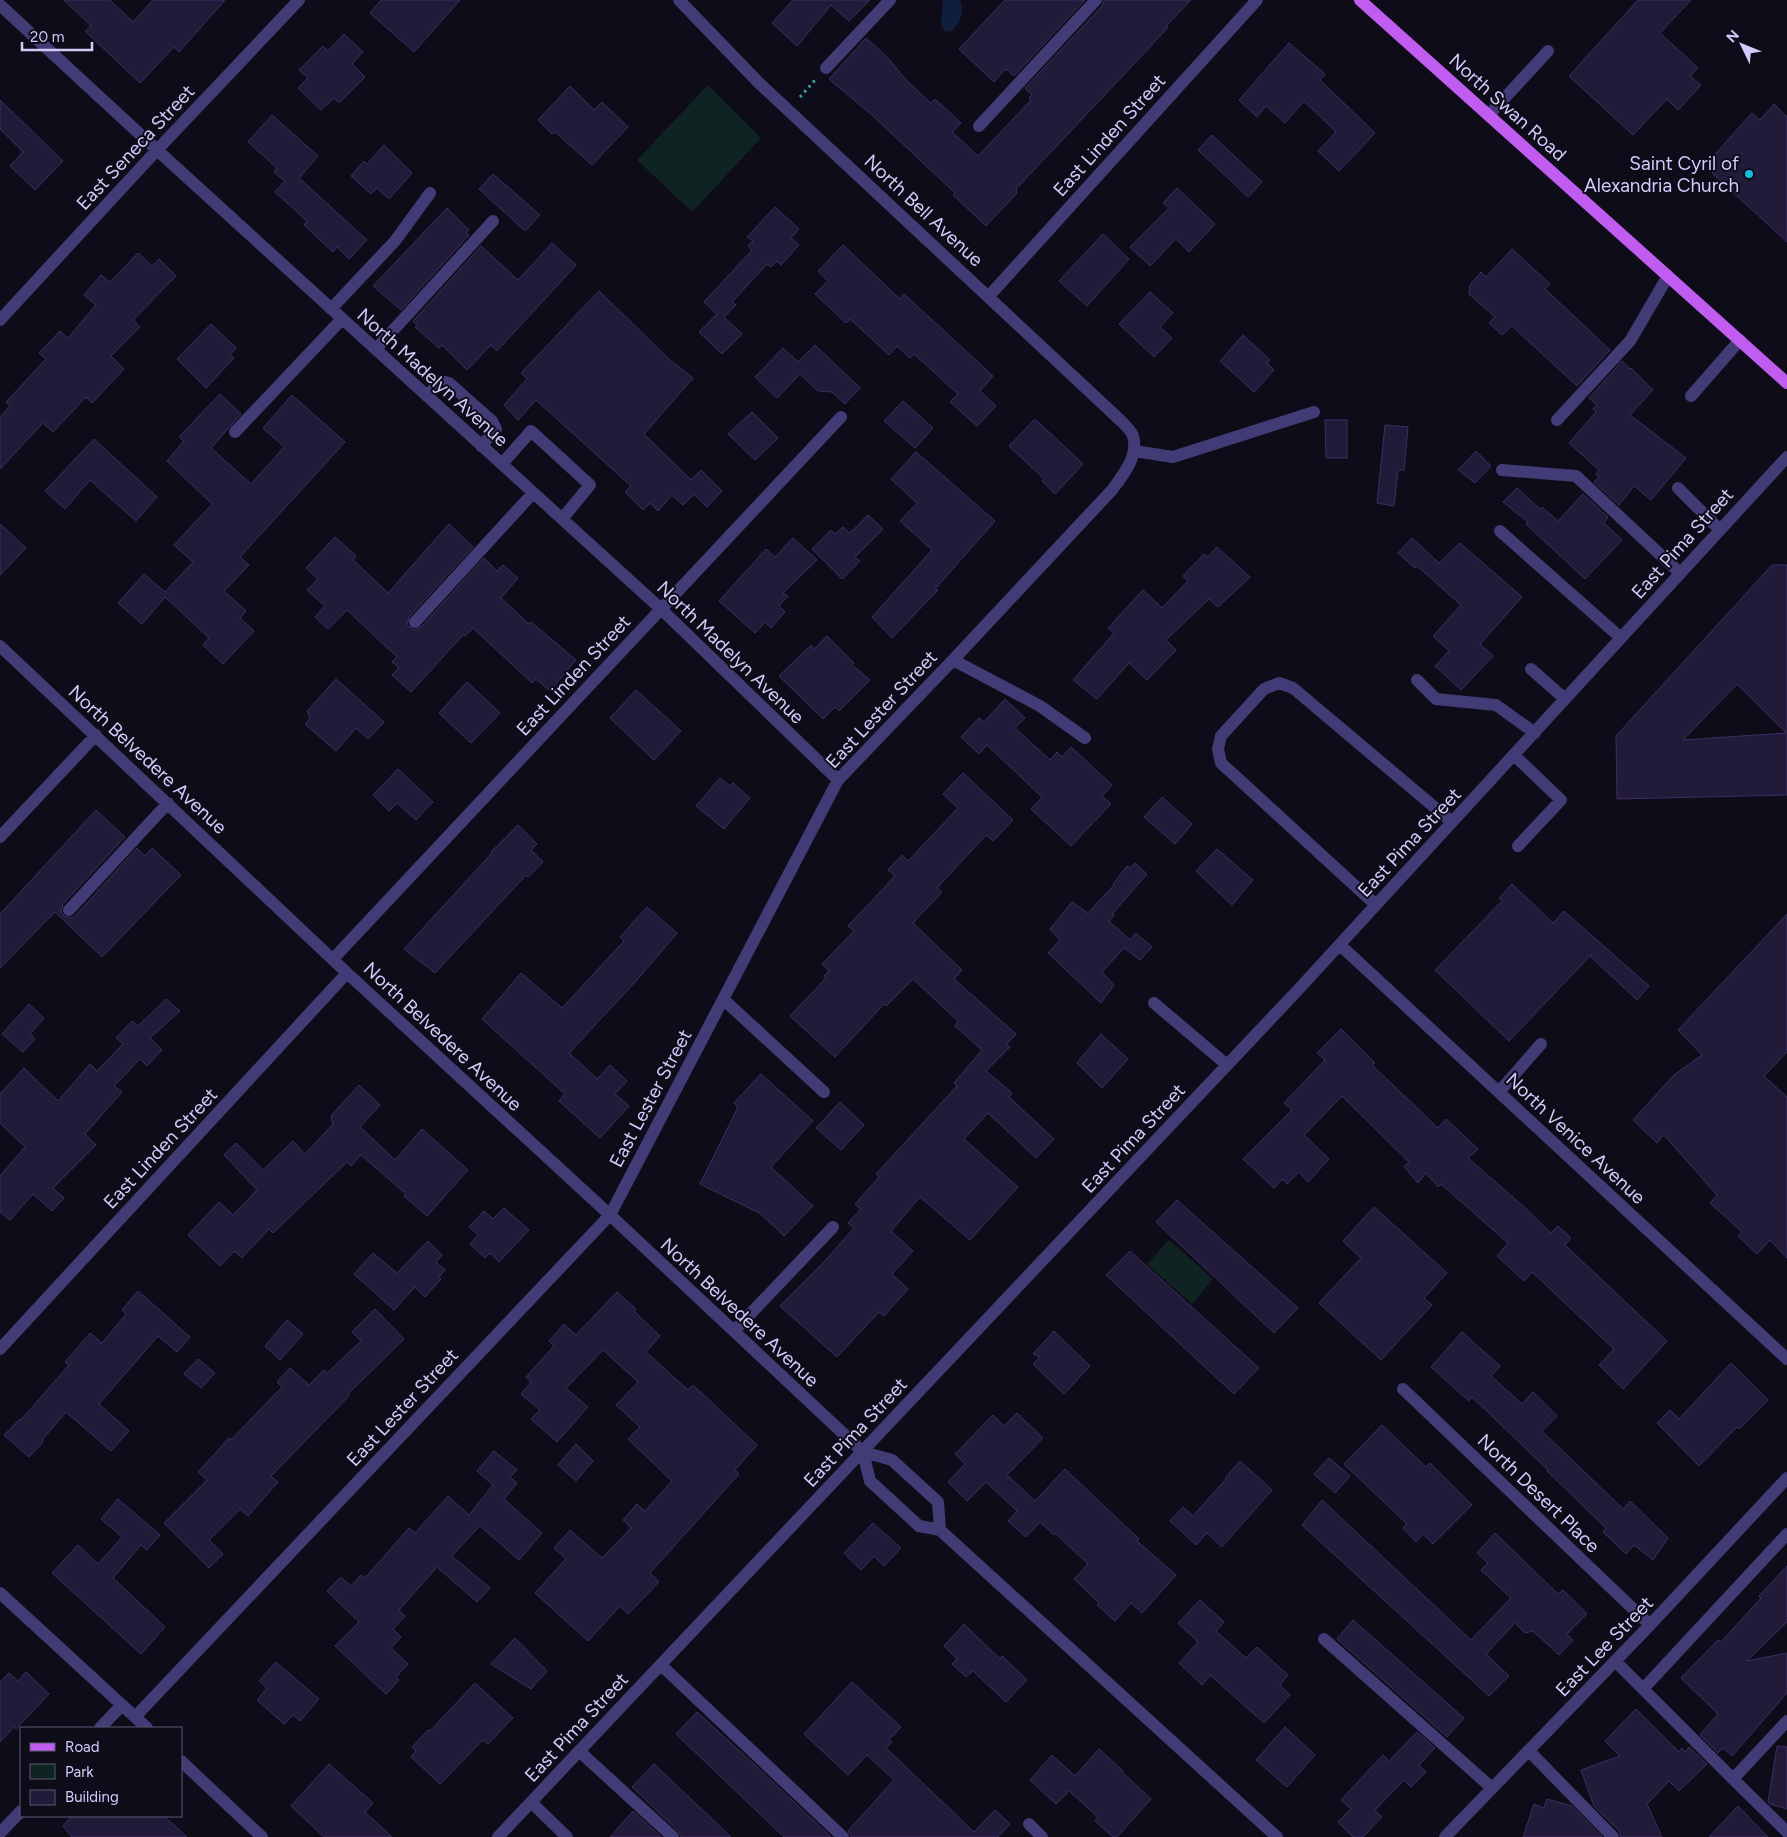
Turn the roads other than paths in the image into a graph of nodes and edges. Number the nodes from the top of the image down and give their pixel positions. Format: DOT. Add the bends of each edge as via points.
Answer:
graph roads {
  1 [pos="299,0"];
  2 [pos="680,0"];
  3 [pos="890,0"];
  4 [pos="1096,0"];
  5 [pos="1256,0"];
  6 [pos="1360,0"];
  7 [pos="0,5"];
  8 [pos="1548,51"];
  9 [pos="826,68"];
  10 [pos="1489,115"];
  11 [pos="979,126"];
  12 [pos="157,150"];
  13 [pos="430,193"];
  14 [pos="493,221"];
  15 [pos="1668,276"];
  16 [pos="989,296"];
  17 [pos="331,309"];
  18 [pos="342,319"];
  19 [pos="0,320"];
  20 [pos="1740,340"];
  21 [pos="376,349"];
  22 [pos="1787,383"];
  23 [pos="426,396"];
  24 [pos="1691,396"];
  25 [pos="1314,412"];
  26 [pos="841,417"];
  27 [pos="1557,420"];
  28 [pos="235,432"];
  29 [pos="481,446"];
  30 [pos="1134,450"];
  31 [pos="1787,457"];
  32 [pos="502,464"];
  33 [pos="1502,470"];
  34 [pos="1678,488"];
  35 [pos="534,493"];
  36 [pos="562,519"];
  37 [pos="1720,530"];
  38 [pos="1500,531"];
  39 [pos="1680,574"];
  40 [pos="661,610"];
  41 [pos="415,622"];
  42 [pos="1621,638"];
  43 [pos="0,646"];
  44 [pos="953,660"];
  45 [pos="1531,669"];
  46 [pos="1417,680"];
  47 [pos="1565,700"];
  48 [pos="1535,732"];
  49 [pos="96,736"];
  50 [pos="1085,738"];
  51 [pos="1514,755"];
  52 [pos="838,780"];
  53 [pos="168,803"];
  54 [pos="1452,822"];
  55 [pos="0,837"];
  56 [pos="1518,846"];
  57 [pos="1376,905"];
  58 [pos="69,910"];
  59 [pos="1340,945"];
  60 [pos="333,959"];
  61 [pos="347,973"];
  62 [pos="723,1000"];
  63 [pos="1154,1003"];
  64 [pos="1541,1044"];
  65 [pos="1226,1065"];
  66 [pos="824,1092"];
  67 [pos="1499,1092"];
  68 [pos="610,1215"];
  69 [pos="833,1227"];
  70 [pos="734,1331"];
  71 [pos="0,1349"];
  72 [pos="1787,1359"];
  73 [pos="1403,1389"];
  74 [pos="863,1452"];
  75 [pos="1787,1478"];
  76 [pos="940,1530"];
  77 [pos="1787,1534"];
  78 [pos="0,1592"];
  79 [pos="1650,1625"];
  80 [pos="1324,1639"];
  81 [pos="1615,1661"];
  82 [pos="661,1665"];
  83 [pos="1643,1689"];
  84 [pos="122,1704"];
  85 [pos="135,1717"];
  86 [pos="1787,1720"];
  87 [pos="101,1727"];
  88 [pos="146,1727"];
  89 [pos="579,1751"];
  90 [pos="1529,1751"];
  91 [pos="182,1762"];
  92 [pos="1733,1779"];
  93 [pos="1492,1788"];
  94 [pos="531,1802"];
  95 [pos="20,1811"];
  96 [pos="1029,1824"];
  97 [pos="1787,1832"];
  98 [pos="0,1833"];
  99 [pos="262,1837"];
  100 [pos="498,1837"];
  101 [pos="568,1837"];
  102 [pos="673,1837"];
  103 [pos="843,1837"];
  104 [pos="1042,1837"];
  105 [pos="1277,1837"];
  106 [pos="1445,1837"];
  107 [pos="1613,1837"];
  1 -- 12 [label="street, East Seneca Street"];
  2 -- 16 [label="street, North Bell Avenue" via="759,83"];
  3 -- 9 [label="street"];
  4 -- 11 [label="street"];
  5 -- 16 [label="street, East Linden Street"];
  6 -- 10 [label="main road, North Swan Road"];
  7 -- 12 [label="street, North Madelyn Avenue"];
  8 -- 10 [label="street"];
  10 -- 15 [label="main road, North Swan Road"];
  12 -- 17 [label="street, North Madelyn Avenue"];
  12 -- 19 [label="street, East Seneca Street"];
  13 -- 17 [label="street" via="395,241"];
  14 -- 21 [label="street"];
  15 -- 20 [label="main road, North Swan Road"];
  15 -- 27 [label="street" via="1630,341"];
  16 -- 30 [label="street, North Bell Avenue" via="1120,420 1132,435"];
  17 -- 18 [label="street, North Madelyn Avenue"];
  18 -- 21 [label="street, North Madelyn Avenue"];
  18 -- 28 [label="street"];
  20 -- 22 [label="main road, North Swan Road"];
  20 -- 24 [label="street"];
  21 -- 23 [label="street, North Madelyn Avenue"];
  23 -- 29 [label="street, North Madelyn Avenue"];
  23 -- 29 [label="street" via="441,380 449,383 492,421 496,429"];
  25 -- 30 [label="street" via="1173,457"];
  26 -- 40 [label="street, East Linden Street"];
  29 -- 32 [label="street, North Madelyn Avenue"];
  30 -- 44 [label="street, East Lester Street" via="1126,473 1112,490"];
  31 -- 37 [label="street, East Pima Street"];
  32 -- 35 [label="street, North Madelyn Avenue"];
  32 -- 36 [label="street" via="531,431 590,485"];
  33 -- 39 [label="street" via="1576,476"];
  34 -- 37 [label="street"];
  35 -- 36 [label="street, North Madelyn Avenue"];
  35 -- 41 [label="street"];
  36 -- 40 [label="street, North Madelyn Avenue"];
  37 -- 39 [label="street, East Pima Street"];
  38 -- 42 [label="street"];
  39 -- 42 [label="street, East Pima Street"];
  40 -- 52 [label="street, North Madelyn Avenue"];
  40 -- 60 [label="street, East Linden Street"];
  42 -- 47 [label="street, East Pima Street"];
  43 -- 49 [label="street, North Belvedere Avenue"];
  44 -- 50 [label="street" via="1040,706"];
  44 -- 52 [label="street, East Lester Street"];
  45 -- 47 [label="street"];
  46 -- 48 [label="street" via="1436,699 1496,705"];
  47 -- 48 [label="street, East Pima Street"];
  48 -- 51 [label="street, East Pima Street"];
  49 -- 53 [label="street, North Belvedere Avenue"];
  49 -- 55 [label="street"];
  51 -- 54 [label="street, East Pima Street"];
  51 -- 56 [label="street" via="1561,800"];
  52 -- 62 [label="street, East Lester Street"];
  53 -- 58 [label="street"];
  53 -- 60 [label="street, North Belvedere Avenue"];
  54 -- 57 [label="street, East Pima Street"];
  54 -- 57 [label="street" via="1293,688 1279,683 1264,689 1221,736 1220,763"];
  57 -- 59 [label="street, East Pima Street"];
  59 -- 65 [label="street, East Pima Street"];
  59 -- 67 [label="street, North Venice Avenue"];
  60 -- 61 [label="street, North Belvedere Avenue"];
  61 -- 68 [label="street, North Belvedere Avenue"];
  61 -- 71 [label="street, East Linden Street"];
  62 -- 66 [label="street"];
  62 -- 68 [label="street, East Lester Street"];
  63 -- 65 [label="street"];
  64 -- 67 [label="street"];
  65 -- 74 [label="street, East Pima Street"];
  67 -- 72 [label="street, North Venice Avenue"];
  68 -- 70 [label="street, North Belvedere Avenue"];
  68 -- 85 [label="street, East Lester Street"];
  69 -- 70 [label="street"];
  70 -- 74 [label="street, North Belvedere Avenue"];
  73 -- 79 [label="street, North Desert Place"];
  74 -- 76 [label="street" via="870,1481 919,1526"];
  74 -- 76 [label="street, North Belvedere Avenue" via="892,1460 938,1502"];
  74 -- 82 [label="street, East Pima Street"];
  75 -- 79 [label="street, East Lee Street"];
  76 -- 105 [label="street"];
  77 -- 83 [label="street"];
  78 -- 84 [label="street"];
  79 -- 81 [label="street, East Lee Street"];
  80 -- 93 [label="street"];
  81 -- 83 [label="street"];
  81 -- 90 [label="street, East Lee Street"];
  82 -- 89 [label="street, East Pima Street"];
  82 -- 103 [label="street"];
  83 -- 92 [label="street"];
  84 -- 85 [label="street"];
  84 -- 87 [label="street"];
  85 -- 88 [label="street"];
  86 -- 92 [label="street"];
  89 -- 94 [label="street, East Pima Street"];
  89 -- 102 [label="street"];
  90 -- 93 [label="street, East Lee Street"];
  90 -- 107 [label="street"];
  91 -- 99 [label="street"];
  92 -- 97 [label="street"];
  93 -- 106 [label="street, East Lee Street"];
  94 -- 100 [label="street, East Pima Street"];
  94 -- 101 [label="street"];
  95 -- 98 [label="street"];
  96 -- 104 [label="street"];
}
